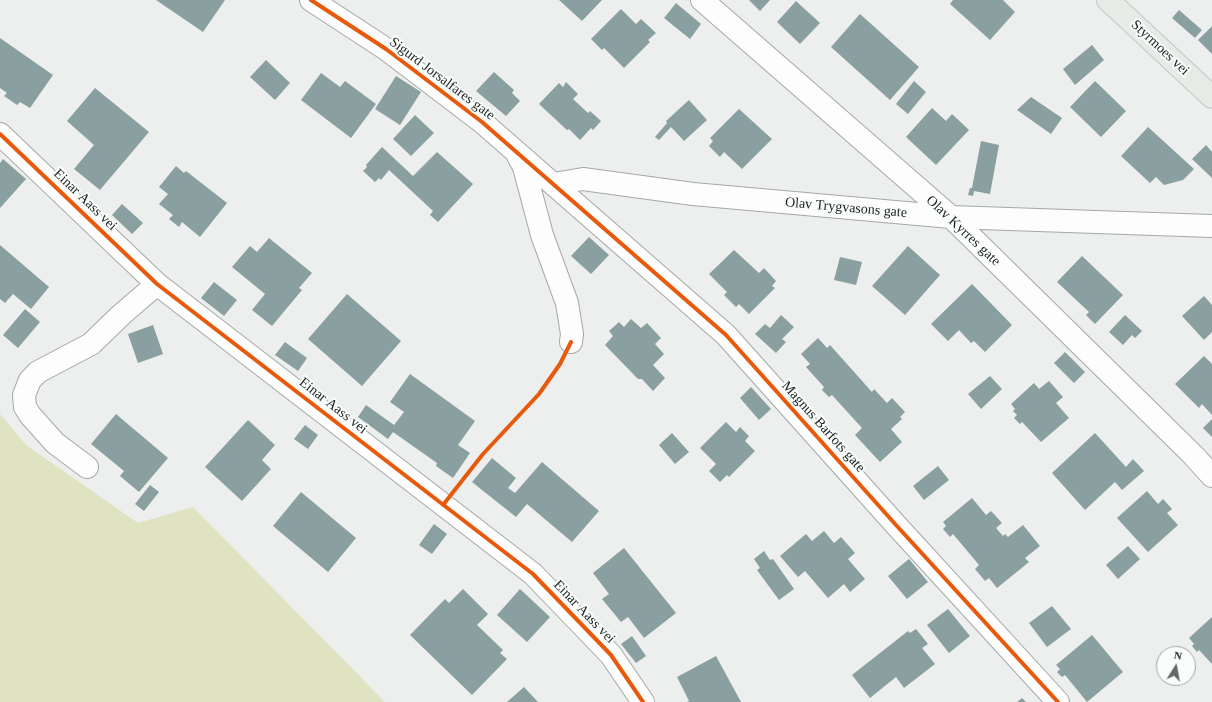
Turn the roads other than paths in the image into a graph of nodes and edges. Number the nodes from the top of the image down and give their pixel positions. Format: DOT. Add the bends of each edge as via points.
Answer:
graph roads {
  1 [pos="311,0"];
  2 [pos="702,0"];
  3 [pos="1108,0"];
  4 [pos="1212,97"];
  5 [pos="0,134"];
  6 [pos="516,152"];
  7 [pos="554,184"];
  8 [pos="951,217"];
  9 [pos="1212,226"];
  10 [pos="157,284"];
  11 [pos="571,342"];
  12 [pos="87,467"];
  13 [pos="1212,476"];
  14 [pos="643,702"];
  15 [pos="1058,702"];
  1 -- 6 [label="street, Sigurd Jorsalfares gate" via="386,49 482,122"];
  2 -- 8 [label="street, Olav Kyrres gate"];
  3 -- 4 [label="main road, Styrmoes vei"];
  5 -- 10 [label="street, Einar Aass vei"];
  6 -- 7 [label="street, Sigurd Jorsalfares gate"];
  6 -- 11 [label="street" via="524,167 542,235 567,303"];
  7 -- 8 [label="street, Olav Trygvasons gate" via="583,179 693,194"];
  7 -- 15 [label="street, Magnus Barfots gate" via="726,335"];
  8 -- 9 [label="street, Olav Trygvasons gate"];
  8 -- 13 [label="street, Olav Kyrres gate"];
  10 -- 12 [label="street" via="91,344 38,372 30,380 24,395 25,407 30,415 55,443"];
  10 -- 14 [label="street, Einar Aass vei" via="533,574 611,655"];
}
